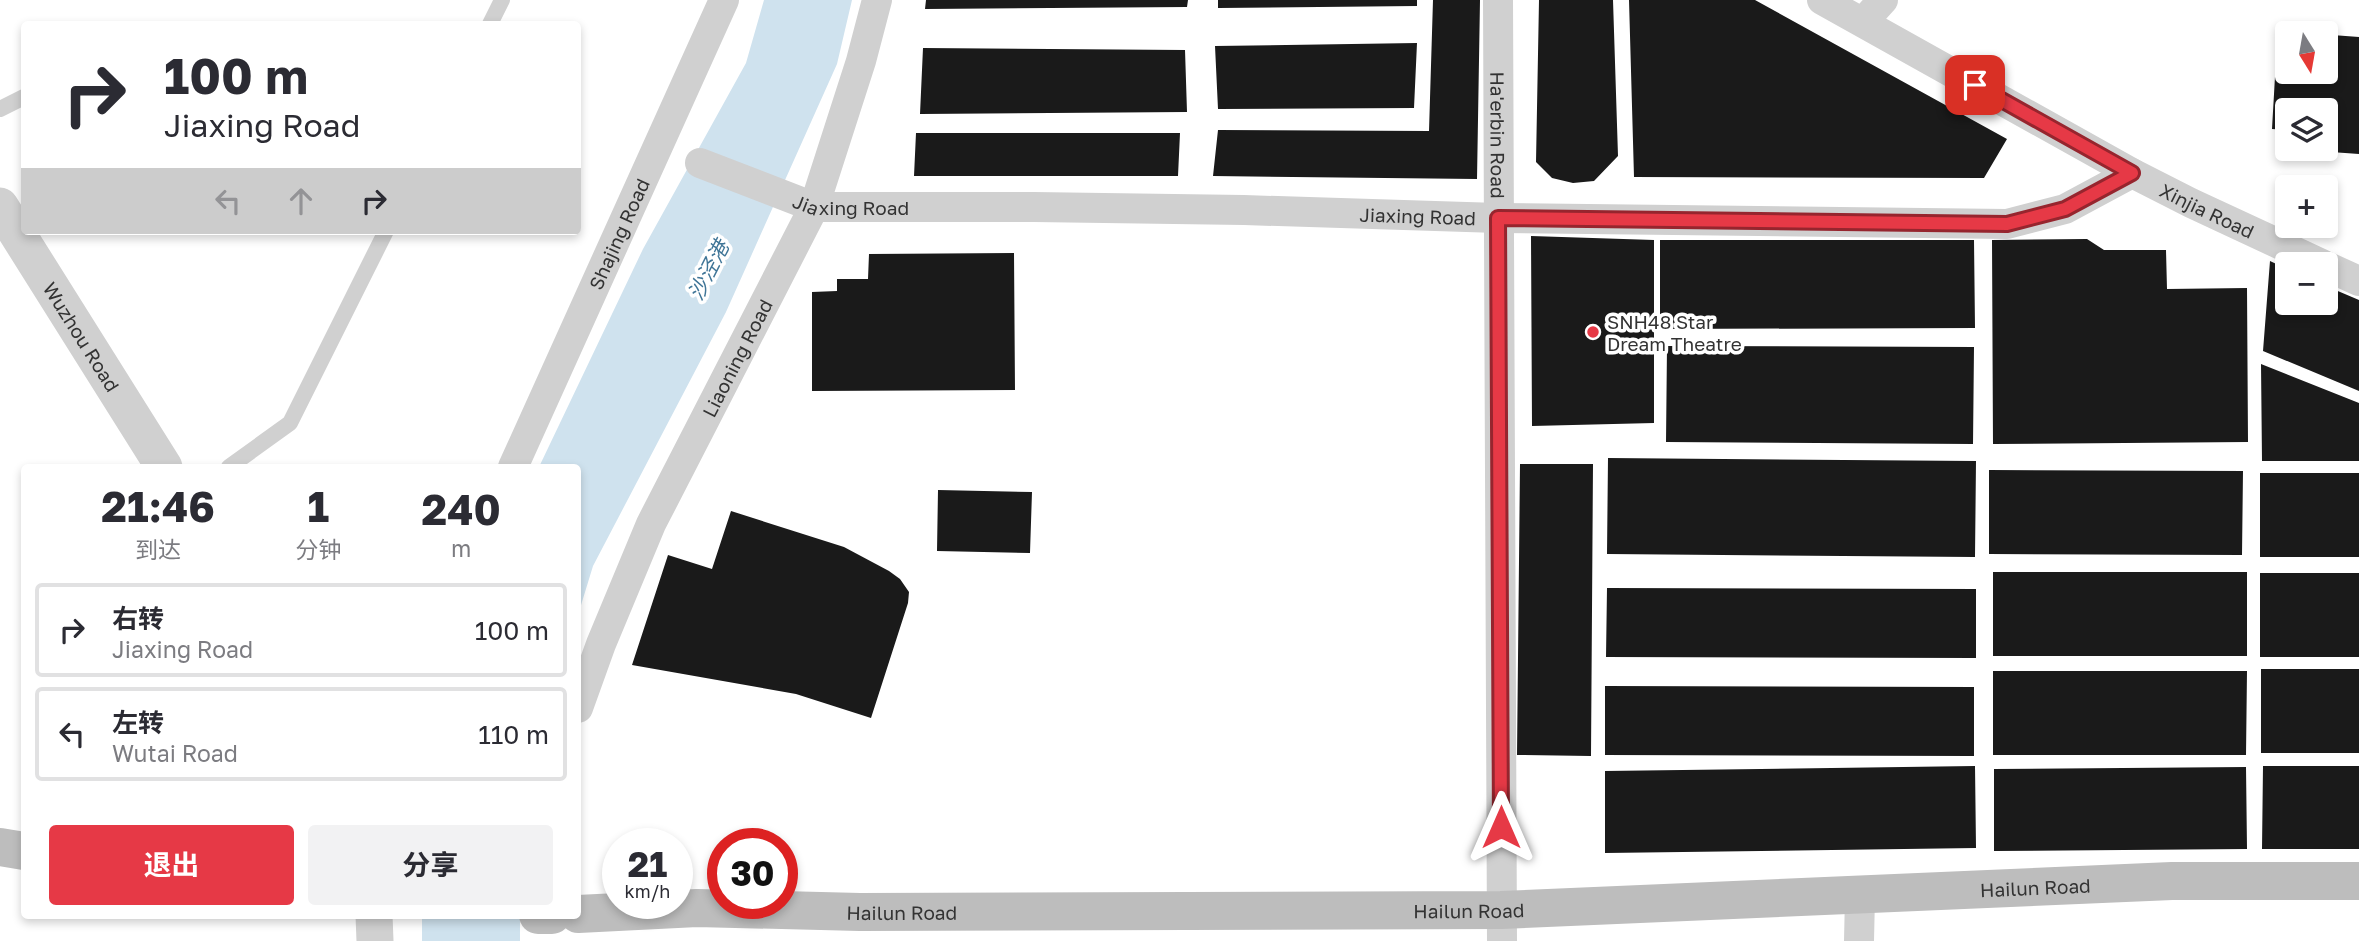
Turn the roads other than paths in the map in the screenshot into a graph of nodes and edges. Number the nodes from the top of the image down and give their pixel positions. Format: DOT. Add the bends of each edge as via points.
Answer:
graph roads {
  1 [pos="502,0"];
  2 [pos="724,0"];
  3 [pos="877,0"];
  4 [pos="1498,0"];
  5 [pos="1822,0"];
  6 [pos="1883,0"];
  7 [pos="492,21"];
  8 [pos="1863,22"];
  9 [pos="21,98"];
  10 [pos="0,109"];
  11 [pos="700,163"];
  12 [pos="2132,173"];
  13 [pos="0,206"];
  14 [pos="814,207"];
  15 [pos="1498,218"];
  16 [pos="384,235"];
  17 [pos="2296,252"];
  18 [pos="2338,271"];
  19 [pos="2359,281"];
  20 [pos="162,464"];
  21 [pos="233,464"];
  22 [pos="514,464"];
  23 [pos="581,700"];
  24 [pos="0,847"];
  25 [pos="21,850"];
  26 [pos="2359,881"];
  27 [pos="1860,896"];
  28 [pos="581,914"];
  29 [pos="373,919"];
  30 [pos="540,919"];
  31 [pos="1502,926"];
  32 [pos="375,941"];
  33 [pos="539,941"];
  34 [pos="1859,941"];
  1 -- 7 [label="lane"];
  2 -- 22 [label="street, Shajing Road"];
  3 -- 14 [label="street, Liaoning Road"];
  4 -- 15 [label="street, Ha'erbin Road"];
  5 -- 8 [label="street"];
  6 -- 8 [label="street"];
  8 -- 12 [label="street, Xinjia Road"];
  9 -- 10 [label="lane"];
  11 -- 14 [label="street, Jiaxing Road"];
  12 -- 15 [label="street, Jiaxing Road" via="2065,209 2007,224"];
  12 -- 17 [label="street, Xinjia Road"];
  13 -- 20 [label="street, Wuzhou Road"];
  14 -- 15 [label="street, Jiaxing Road" via="1244,210"];
  14 -- 23 [label="street, Liaoning Road" via="651,524"];
  15 -- 31 [label="street, Ha'erbin Road"];
  16 -- 21 [label="lane" via="290,423"];
  18 -- 19 [label="street, Xinjia Road"];
  24 -- 25 [label="main road"];
  26 -- 27 [label="main road, Hailun Road" via="2172,881"];
  27 -- 31 [label="main road, Hailun Road"];
  27 -- 34 [label="street"];
  28 -- 31 [label="main road, Hailun Road" via="697,908"];
  29 -- 32 [label="street"];
  30 -- 33 [label="street"];
}
